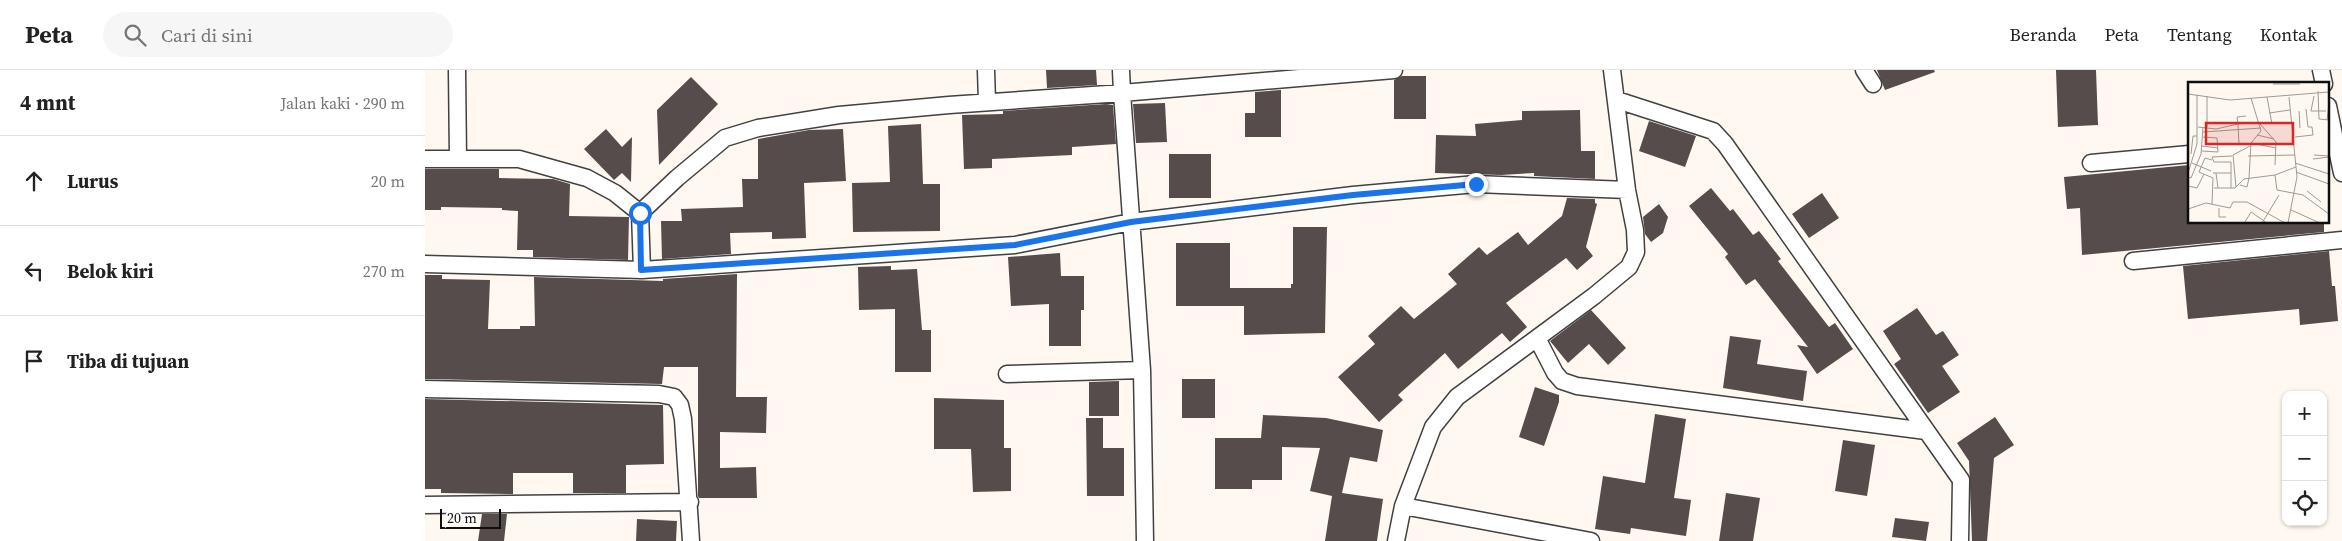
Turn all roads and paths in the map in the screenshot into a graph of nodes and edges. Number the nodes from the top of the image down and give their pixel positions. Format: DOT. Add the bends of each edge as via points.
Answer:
graph roads {
  1 [pos="457,70"];
  2 [pos="985,70"];
  3 [pos="1121,70"];
  4 [pos="1394,70"];
  5 [pos="1613,70"];
  6 [pos="1864,70"];
  7 [pos="1873,84"];
  8 [pos="1122,93"];
  9 [pos="1617,100"];
  10 [pos="987,102"];
  11 [pos="2329,114"];
  12 [pos="2332,140"];
  13 [pos="2188,154"];
  14 [pos="425,159"];
  15 [pos="458,159"];
  16 [pos="2091,163"];
  17 [pos="2342,173"];
  18 [pos="1627,190"];
  19 [pos="640,213"];
  20 [pos="1131,222"];
  21 [pos="2342,240"];
  22 [pos="2133,262"];
  23 [pos="425,264"];
  24 [pos="641,270"];
  25 [pos="1537,338"];
  26 [pos="1142,370"];
  27 [pos="1007,374"];
  28 [pos="425,389"];
  29 [pos="1926,431"];
  30 [pos="690,502"];
  31 [pos="425,505"];
  32 [pos="1403,506"];
  33 [pos="691,541"];
  34 [pos="1145,541"];
  35 [pos="1395,541"];
  36 [pos="1591,541"];
  37 [pos="1960,541"];
  1 -- 15 [label="street"];
  2 -- 10 [label="street"];
  3 -- 8 [label="street"];
  4 -- 8 [label="street"];
  5 -- 9 [label="street"];
  6 -- 7 [label="street"];
  8 -- 10 [label="street"];
  8 -- 20 [label="street"];
  9 -- 18 [label="street"];
  9 -- 29 [label="street" via="1713,131 1731,152"];
  10 -- 19 [label="street" via="839,115 758,128 725,138"];
  11 -- 12 [label="street"];
  12 -- 17 [label="street"];
  13 -- 16 [label="street"];
  14 -- 15 [label="street"];
  15 -- 19 [label="street" via="519,159 587,178 615,193"];
  18 -- 20 [label="street" via="1476,184 1353,195"];
  18 -- 25 [label="street" via="1636,252 1629,267"];
  19 -- 24 [label="street"];
  20 -- 24 [label="street" via="1015,245"];
  20 -- 26 [label="street"];
  21 -- 22 [label="street"];
  23 -- 24 [label="street"];
  25 -- 29 [label="street" via="1555,373 1562,381 1577,386"];
  25 -- 32 [label="street" via="1457,397 1445,412 1433,428"];
  26 -- 27 [label="street"];
  26 -- 34 [label="street"];
  28 -- 30 [label="street" via="659,394 674,397 680,405 683,419"];
  29 -- 37 [label="street" via="1961,480"];
  30 -- 31 [label="street"];
  30 -- 33 [label="street"];
  32 -- 35 [label="street"];
  32 -- 36 [label="street"];
}
